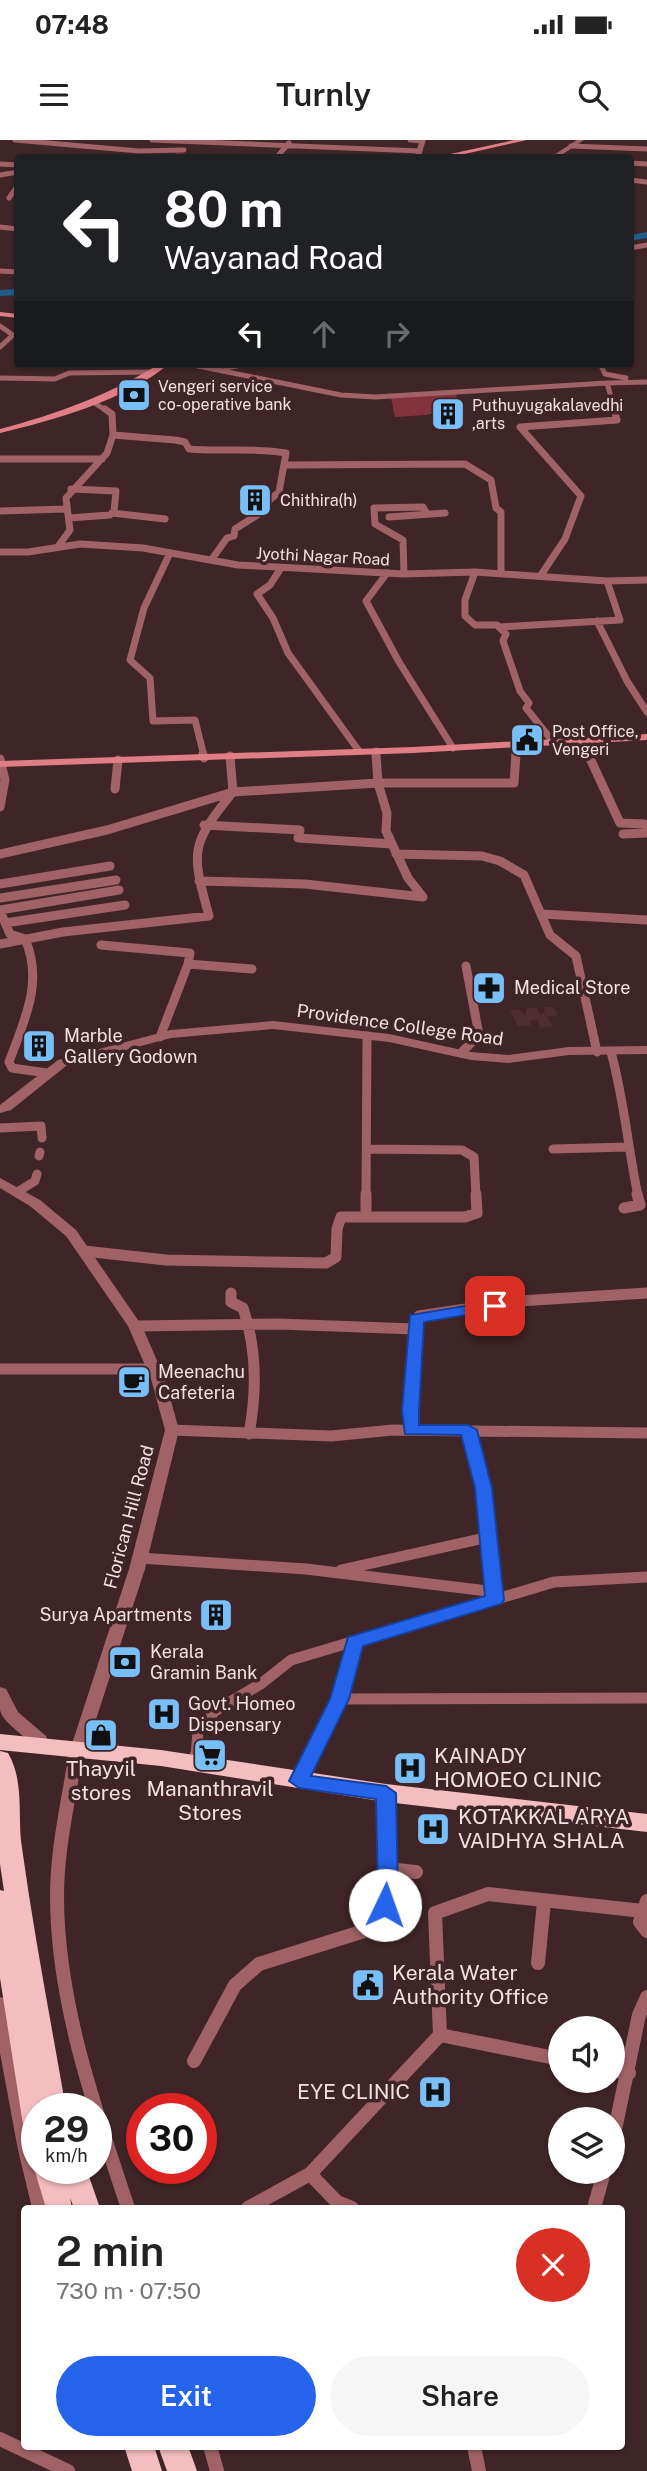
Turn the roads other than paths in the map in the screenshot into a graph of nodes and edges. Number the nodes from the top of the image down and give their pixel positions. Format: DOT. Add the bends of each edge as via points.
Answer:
graph roads {
  1 [pos="15,140"];
  2 [pos="152,140"];
  3 [pos="410,140"];
  4 [pos="524,140"];
  5 [pos="582,140"];
  6 [pos="422,141"];
  7 [pos="182,142"];
  8 [pos="287,142"];
  9 [pos="571,146"];
  10 [pos="625,149"];
  11 [pos="647,149"];
  12 [pos="139,150"];
  13 [pos="184,150"];
  14 [pos="134,154"];
  15 [pos="180,154"];
  16 [pos="419,154"];
  17 [pos="455,154"];
  18 [pos="558,154"];
  19 [pos="623,154"];
  20 [pos="14,191"];
  21 [pos="9,198"];
  22 [pos="14,336"];
  23 [pos="0,347"];
  24 [pos="158,368"];
  25 [pos="214,368"];
  26 [pos="225,368"];
  27 [pos="602,368"];
  28 [pos="220,369"];
  29 [pos="152,372"];
  30 [pos="0,378"];
  31 [pos="634,382"];
  32 [pos="647,382"];
  33 [pos="607,383"];
  34 [pos="96,404"];
  35 [pos="0,431"];
  36 [pos="113,435"];
  37 [pos="0,458"];
  38 [pos="102,459"];
  39 [pos="285,465"];
  40 [pos="71,489"];
  41 [pos="66,509"];
  42 [pos="0,511"];
  43 [pos="112,513"];
  44 [pos="444,513"];
  45 [pos="427,514"];
  46 [pos="389,517"];
  47 [pos="69,518"];
  48 [pos="165,519"];
  49 [pos="59,545"];
  50 [pos="0,552"];
  51 [pos="170,553"];
  52 [pos="212,559"];
  53 [pos="281,568"];
  54 [pos="475,572"];
  55 [pos="387,573"];
  56 [pos="501,573"];
  57 [pos="404,574"];
  58 [pos="541,575"];
  59 [pos="647,580"];
  60 [pos="607,581"];
  61 [pos="597,621"];
  62 [pos="499,627"];
  63 [pos="647,712"];
  64 [pos="647,737"];
  65 [pos="582,741"];
  66 [pos="554,743"];
  67 [pos="516,745"];
  68 [pos="453,748"];
  69 [pos="359,751"];
  70 [pos="376,751"];
  71 [pos="230,756"];
  72 [pos="204,758"];
  73 [pos="118,760"];
  74 [pos="0,762"];
  75 [pos="378,783"];
  76 [pos="115,789"];
  77 [pos="233,792"];
  78 [pos="0,807"];
  79 [pos="204,825"];
  80 [pos="647,831"];
  81 [pos="623,834"];
  82 [pos="392,844"];
  83 [pos="0,854"];
  84 [pos="396,854"];
  85 [pos="110,866"];
  86 [pos="116,880"];
  87 [pos="199,881"];
  88 [pos="0,884"];
  89 [pos="119,890"];
  90 [pos="0,898"];
  91 [pos="125,905"];
  92 [pos="0,911"];
  93 [pos="542,914"];
  94 [pos="647,920"];
  95 [pos="5,923"];
  96 [pos="25,939"];
  97 [pos="0,944"];
  98 [pos="101,945"];
  99 [pos="188,964"];
  100 [pos="467,967"];
  101 [pos="252,969"];
  102 [pos="367,1035"];
  103 [pos="160,1037"];
  104 [pos="647,1050"];
  105 [pos="604,1052"];
  106 [pos="461,1054"];
  107 [pos="47,1073"];
  108 [pos="0,1109"];
  109 [pos="0,1128"];
  110 [pos="42,1138"];
  111 [pos="628,1147"];
  112 [pos="367,1149"];
  113 [pos="553,1149"];
  114 [pos="37,1174"];
  115 [pos="0,1182"];
  116 [pos="19,1192"];
  117 [pos="624,1208"];
  118 [pos="366,1215"];
  119 [pos="84,1251"];
  120 [pos="231,1293"];
  121 [pos="647,1293"];
  122 [pos="250,1325"];
  123 [pos="135,1326"];
  124 [pos="415,1329"];
  125 [pos="154,1368"];
  126 [pos="0,1369"];
  127 [pos="172,1430"];
  128 [pos="411,1430"];
  129 [pos="468,1430"];
  130 [pos="647,1433"];
  131 [pos="248,1434"];
  132 [pos="489,1536"];
  133 [pos="140,1558"];
  134 [pos="332,1572"];
  135 [pos="647,1577"];
  136 [pos="495,1596"];
  137 [pos="355,1642"];
  138 [pos="0,1693"];
  139 [pos="647,1698"];
  140 [pos="340,1699"];
  141 [pos="0,1742"];
  142 [pos="38,1746"];
  143 [pos="76,1754"];
  144 [pos="1,1761"];
  145 [pos="187,1764"];
  146 [pos="299,1781"];
  147 [pos="386,1793"];
  148 [pos="647,1823"];
  149 [pos="387,1869"];
  150 [pos="416,1872"];
  151 [pos="0,1899"];
  152 [pos="544,1902"];
  153 [pos="645,1906"];
  154 [pos="647,1931"];
  155 [pos="538,1963"];
  156 [pos="647,1997"];
  157 [pos="0,2004"];
  158 [pos="440,2035"];
  159 [pos="548,2057"];
  160 [pos="194,2061"];
  161 [pos="625,2072"];
  162 [pos="629,2073"];
  163 [pos="31,2093"];
  164 [pos="50,2093"];
  165 [pos="621,2107"];
  166 [pos="310,2174"];
  167 [pos="52,2184"];
  168 [pos="78,2184"];
  169 [pos="601,2184"];
  170 [pos="41,2205"];
  171 [pos="58,2205"];
  172 [pos="86,2205"];
  173 [pos="127,2205"];
  174 [pos="253,2205"];
  175 [pos="344,2205"];
  176 [pos="595,2205"];
  177 [pos="0,2439"];
  178 [pos="21,2449"];
  179 [pos="23,2450"];
  180 [pos="140,2450"];
  181 [pos="174,2450"];
  182 [pos="211,2450"];
  183 [pos="475,2450"];
  184 [pos="68,2471"];
  185 [pos="147,2471"];
  186 [pos="182,2471"];
  187 [pos="217,2471"];
  188 [pos="479,2471"];
  1 -- 12 [label="street"];
  2 -- 7 [label="street"];
  3 -- 6 [label="street"];
  4 -- 17 [label="main road"];
  5 -- 9 [label="street"];
  6 -- 16 [label="street"];
  7 -- 8 [label="street"];
  7 -- 13 [label="street"];
  8 -- 16 [label="street"];
  9 -- 10 [label="street"];
  9 -- 18 [label="street"];
  10 -- 11 [label="street"];
  10 -- 19 [label="street"];
  12 -- 13 [label="street"];
  12 -- 14 [label="street"];
  13 -- 15 [label="street"];
  20 -- 21 [label="street"];
  22 -- 23 [label="street"];
  24 -- 29 [label="main road"];
  25 -- 28 [label="street"];
  26 -- 28 [label="street"];
  27 -- 31 [label="street" via="605,374 636,379"];
  28 -- 33 [label="street" via="341,395 375,397"];
  29 -- 30 [label="street"];
  29 -- 34 [label="main road"];
  31 -- 32 [label="street"];
  31 -- 33 [label="street"];
  33 -- 58 [label="street" via="617,420 520,427 581,496 565,539"];
  34 -- 35 [label="main road"];
  34 -- 36 [label="street" via="112,414"];
  36 -- 38 [label="street"];
  36 -- 39 [label="street" via="175,440 206,452 286,453"];
  37 -- 38 [label="street"];
  38 -- 40 [label="street"];
  39 -- 52 [label="street" via="286,481 275,500 235,529"];
  39 -- 56 [label="street" via="473,467 491,480 496,508 501,512"];
  40 -- 41 [label="street"];
  40 -- 43 [label="street" via="116,491"];
  41 -- 42 [label="street"];
  41 -- 47 [label="street"];
  43 -- 47 [label="street"];
  43 -- 48 [label="street"];
  44 -- 45 [label="street"];
  45 -- 46 [label="street"];
  45 -- 57 [label="street" via="423,507 374,508 376,524 403,540"];
  47 -- 49 [label="street" via="69,530"];
  49 -- 50 [label="street, Jyothi Nagar Road"];
  49 -- 51 [label="street, Jyothi Nagar Road"];
  51 -- 52 [label="street, Jyothi Nagar Road"];
  51 -- 72 [label="street" via="144,608 130,660 150,678 153,721 195,720"];
  52 -- 53 [label="street, Jyothi Nagar Road"];
  53 -- 55 [label="street, Jyothi Nagar Road"];
  53 -- 69 [label="street" via="257,594 288,653"];
  54 -- 56 [label="street, Jyothi Nagar Road"];
  54 -- 57 [label="street, Jyothi Nagar Road"];
  54 -- 62 [label="street" via="465,600 465,616 475,625"];
  55 -- 57 [label="street, Jyothi Nagar Road"];
  55 -- 68 [label="street" via="366,601"];
  56 -- 58 [label="street, Jyothi Nagar Road"];
  58 -- 60 [label="street, Jyothi Nagar Road"];
  59 -- 60 [label="street, Jyothi Nagar Road"];
  60 -- 61 [label="street" via="620,621"];
  61 -- 62 [label="street"];
  61 -- 63 [label="street"];
  62 -- 66 [label="street" via="506,634 503,641 513,676 529,703 526,708"];
  64 -- 65 [label="main road"];
  65 -- 66 [label="main road"];
  65 -- 80 [label="street" via="620,822 645,824"];
  66 -- 67 [label="main road"];
  67 -- 68 [label="main road"];
  67 -- 75 [label="street" via="514,783"];
  68 -- 70 [label="main road"];
  69 -- 70 [label="main road"];
  69 -- 71 [label="main road"];
  70 -- 75 [label="street"];
  71 -- 72 [label="main road"];
  71 -- 77 [label="street"];
  72 -- 73 [label="main road"];
  73 -- 74 [label="main road"];
  73 -- 76 [label="street"];
  74 -- 78 [label="street" via="5,780"];
  75 -- 77 [label="street"];
  75 -- 82 [label="street"];
  77 -- 79 [label="street"];
  77 -- 83 [label="street" via="107,830"];
  79 -- 82 [label="street" via="300,830 298,838"];
  79 -- 87 [label="street" via="193,853"];
  80 -- 81 [label="street"];
  82 -- 84 [label="street"];
  84 -- 87 [label="street" via="424,897 305,884"];
  84 -- 93 [label="street" via="482,856 500,861 524,874"];
  85 -- 88 [label="street"];
  86 -- 90 [label="street"];
  87 -- 96 [label="street" via="209,916"];
  89 -- 92 [label="street"];
  91 -- 95 [label="street"];
  92 -- 95 [label="street"];
  93 -- 94 [label="street"];
  93 -- 105 [label="street" via="550,935 576,956"];
  95 -- 96 [label="street" via="10,934"];
  96 -- 97 [label="street"];
  96 -- 107 [label="street" via="36,964 35,979 9,1062 12,1068"];
  98 -- 99 [label="street" via="190,953"];
  99 -- 101 [label="street"];
  99 -- 103 [label="street"];
  100 -- 106 [label="street" via="479,1035"];
  102 -- 103 [label="street, Providence College Road" via="272,1025"];
  102 -- 106 [label="street, Providence College Road"];
  102 -- 112 [label="street"];
  103 -- 107 [label="street, Providence College Road" via="90,1054"];
  104 -- 105 [label="street, Providence College Road"];
  105 -- 106 [label="street, Providence College Road" via="569,1051 508,1059"];
  105 -- 111 [label="street" via="622,1093"];
  107 -- 108 [label="street, Providence College Road"];
  109 -- 110 [label="street" via="41,1126"];
  111 -- 113 [label="street"];
  111 -- 117 [label="street" via="640,1205"];
  112 -- 118 [label="street"];
  112 -- 118 [label="street" via="470,1153 474,1157 477,1213 465,1217"];
  114 -- 116 [label="street" via="35,1181"];
  115 -- 116 [label="street, Florican Hill Road"];
  116 -- 119 [label="street, Florican Hill Road" via="71,1233"];
  118 -- 119 [label="street" via="341,1217 336,1256 326,1263 166,1260"];
  119 -- 123 [label="street, Florican Hill Road"];
  120 -- 122 [label="street" via="231,1302 243,1308"];
  121 -- 124 [label="street" via="519,1301 425,1315 416,1318"];
  122 -- 123 [label="street"];
  122 -- 124 [label="street"];
  122 -- 131 [label="street" via="253,1414"];
  123 -- 125 [label="street, Florican Hill Road"];
  124 -- 128 [label="street"];
  125 -- 126 [label="street"];
  125 -- 127 [label="street, Florican Hill Road"];
  127 -- 131 [label="street"];
  127 -- 133 [label="street, Florican Hill Road"];
  128 -- 129 [label="street"];
  128 -- 131 [label="street" via="331,1436"];
  129 -- 130 [label="street"];
  129 -- 132 [label="street" via="484,1488"];
  132 -- 134 [label="street"];
  132 -- 136 [label="street"];
  133 -- 134 [label="street"];
  133 -- 143 [label="street, Florican Hill Road"];
  134 -- 136 [label="street"];
  135 -- 136 [label="street" via="554,1581"];
  136 -- 137 [label="street"];
  137 -- 140 [label="street"];
  137 -- 145 [label="street" via="291,1660 215,1711 198,1731"];
  138 -- 142 [label="street" via="11,1716 40,1740"];
  139 -- 140 [label="street"];
  140 -- 146 [label="street"];
  141 -- 142 [label="highway"];
  142 -- 143 [label="highway"];
  143 -- 144 [label="highway"];
  143 -- 145 [label="highway" via="160,1766"];
  143 -- 173 [label="street" via="58,1875 58,1917 75,2025"];
  144 -- 164 [label="highway" via="9,1845"];
  145 -- 146 [label="highway"];
  146 -- 147 [label="highway"];
  147 -- 148 [label="highway"];
  147 -- 149 [label="street"];
  149 -- 150 [label="street"];
  149 -- 160 [label="street" via="388,1893 377,1927 259,1964 235,1985"];
  151 -- 163 [label="highway"];
  152 -- 153 [label="street"];
  152 -- 155 [label="street"];
  152 -- 158 [label="street" via="488,1894 435,1913"];
  153 -- 154 [label="street" via="640,1922"];
  156 -- 162 [label="street" via="639,2015"];
  157 -- 170 [label="street"];
  158 -- 159 [label="street"];
  158 -- 166 [label="street"];
  161 -- 162 [label="street"];
  162 -- 165 [label="street"];
  166 -- 174 [label="street"];
  166 -- 175 [label="street"];
  167 -- 171 [label="highway"];
  168 -- 172 [label="highway"];
  169 -- 176 [label="street"];
  177 -- 178 [label="street"];
  179 -- 184 [label="street"];
  180 -- 185 [label="highway"];
  181 -- 186 [label="highway"];
  182 -- 187 [label="street"];
  183 -- 188 [label="street"];
}
